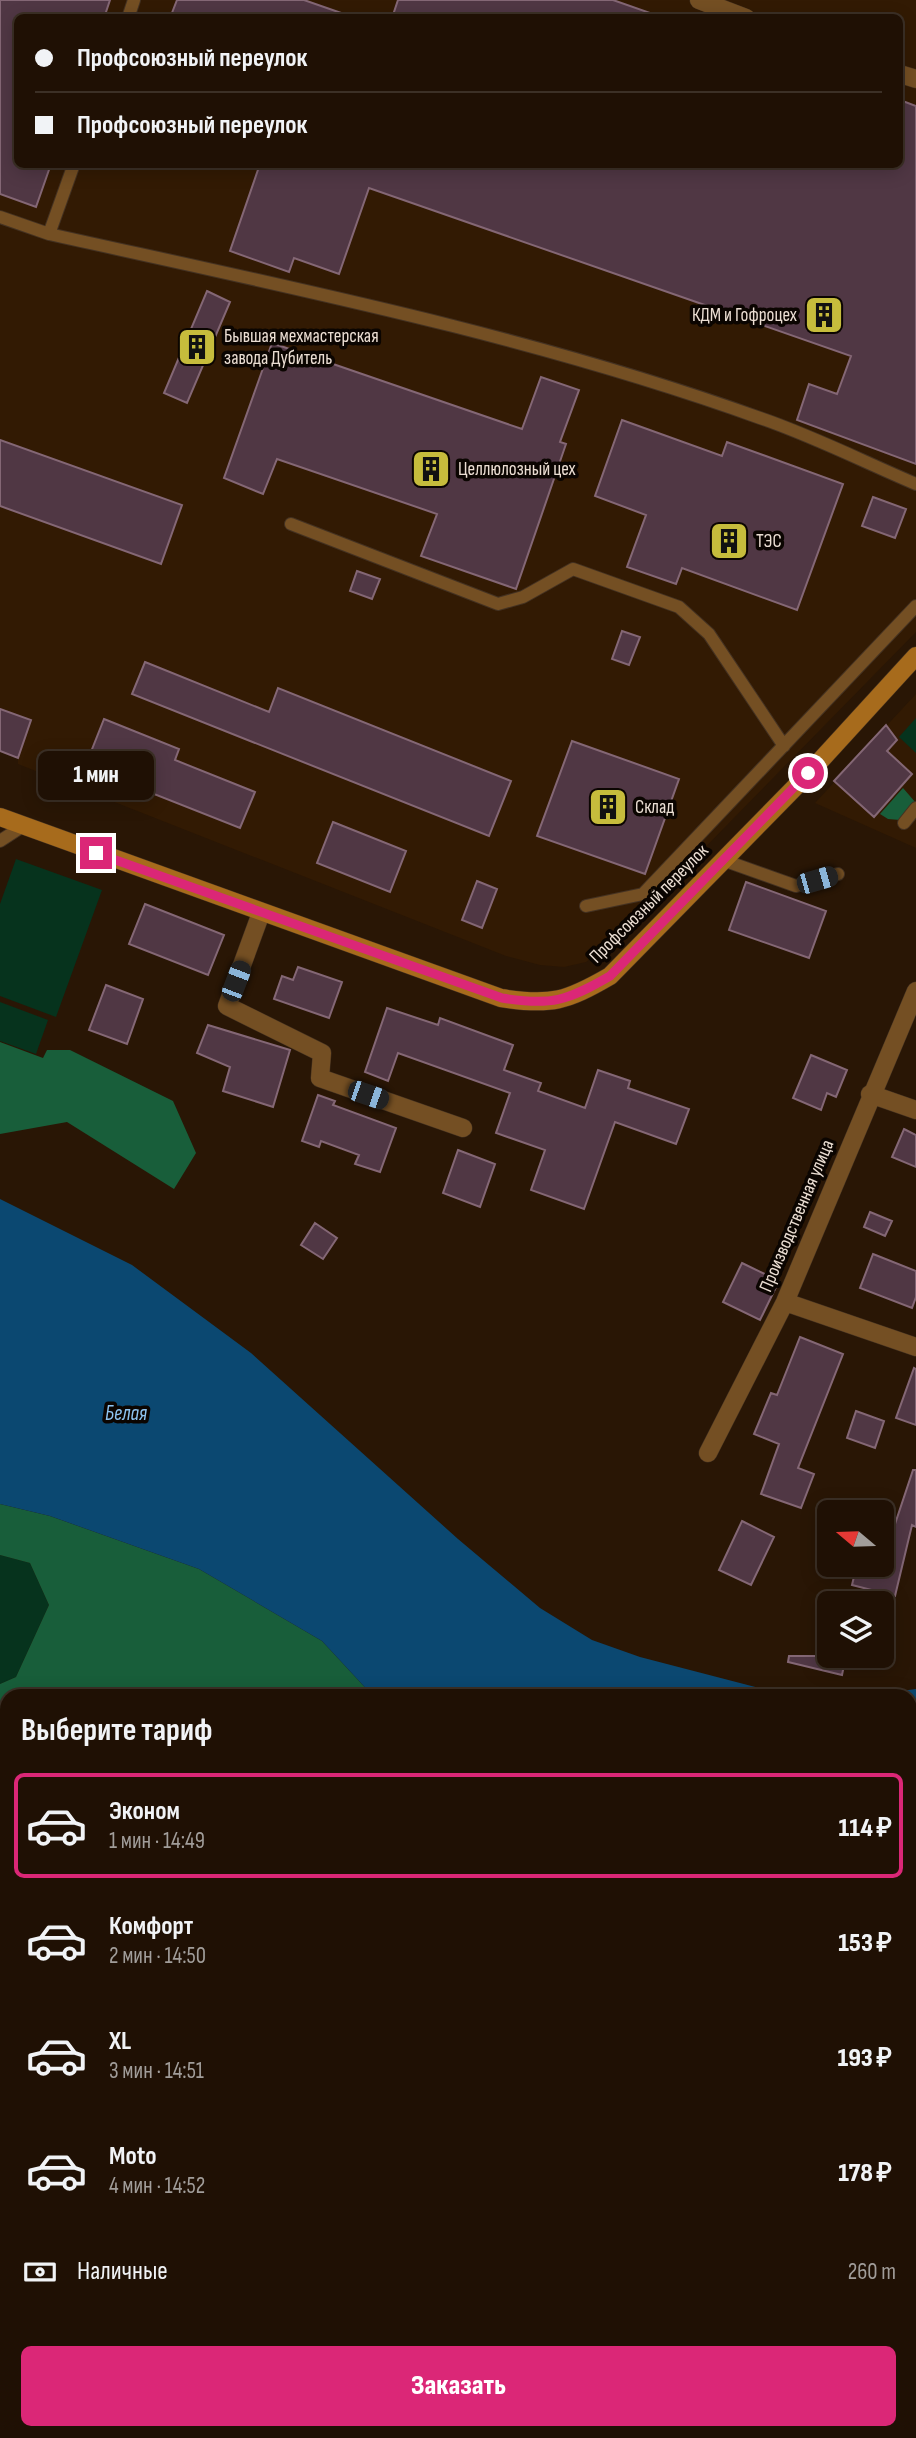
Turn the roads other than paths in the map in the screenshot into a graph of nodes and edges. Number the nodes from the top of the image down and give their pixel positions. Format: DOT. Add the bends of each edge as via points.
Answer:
graph roads {
  1 [pos="699,0"];
  2 [pos="736,14"];
  3 [pos="73,168"];
  4 [pos="0,217"];
  5 [pos="49,234"];
  6 [pos="916,484"];
  7 [pos="291,524"];
  8 [pos="916,606"];
  9 [pos="916,656"];
  10 [pos="784,746"];
  11 [pos="916,808"];
  12 [pos="0,817"];
  13 [pos="904,823"];
  14 [pos="23,826"];
  15 [pos="0,841"];
  16 [pos="723,860"];
  17 [pos="838,874"];
  18 [pos="586,906"];
  19 [pos="261,913"];
  20 [pos="916,991"];
  21 [pos="870,1094"];
  22 [pos="916,1110"];
  23 [pos="463,1128"];
  24 [pos="785,1302"];
  25 [pos="916,1347"];
  26 [pos="708,1453"];
  1 -- 2 [label="street"];
  3 -- 5 [label="lane"];
  4 -- 5 [label="lane"];
  5 -- 6 [label="lane" via="552,352 761,418"];
  7 -- 10 [label="lane" via="498,604 523,597 573,569 679,607 709,634"];
  8 -- 10 [label="lane"];
  9 -- 16 [label="main road, Профсоюзный переулок"];
  10 -- 18 [label="lane" via="643,894"];
  11 -- 13 [label="lane"];
  12 -- 14 [label="main road, Профсоюзный переулок"];
  14 -- 15 [label="lane"];
  14 -- 19 [label="main road, Профсоюзный переулок"];
  16 -- 17 [label="lane" via="796,886"];
  16 -- 19 [label="main road, Профсоюзный переулок" via="610,976 574,997 537,1004 502,998"];
  19 -- 23 [label="street" via="227,1006 322,1053 320,1079"];
  20 -- 21 [label="street, Производственная улица"];
  21 -- 22 [label="street"];
  21 -- 24 [label="street, Производственная улица"];
  24 -- 25 [label="street"];
  24 -- 26 [label="street, Производственная улица"];
}
